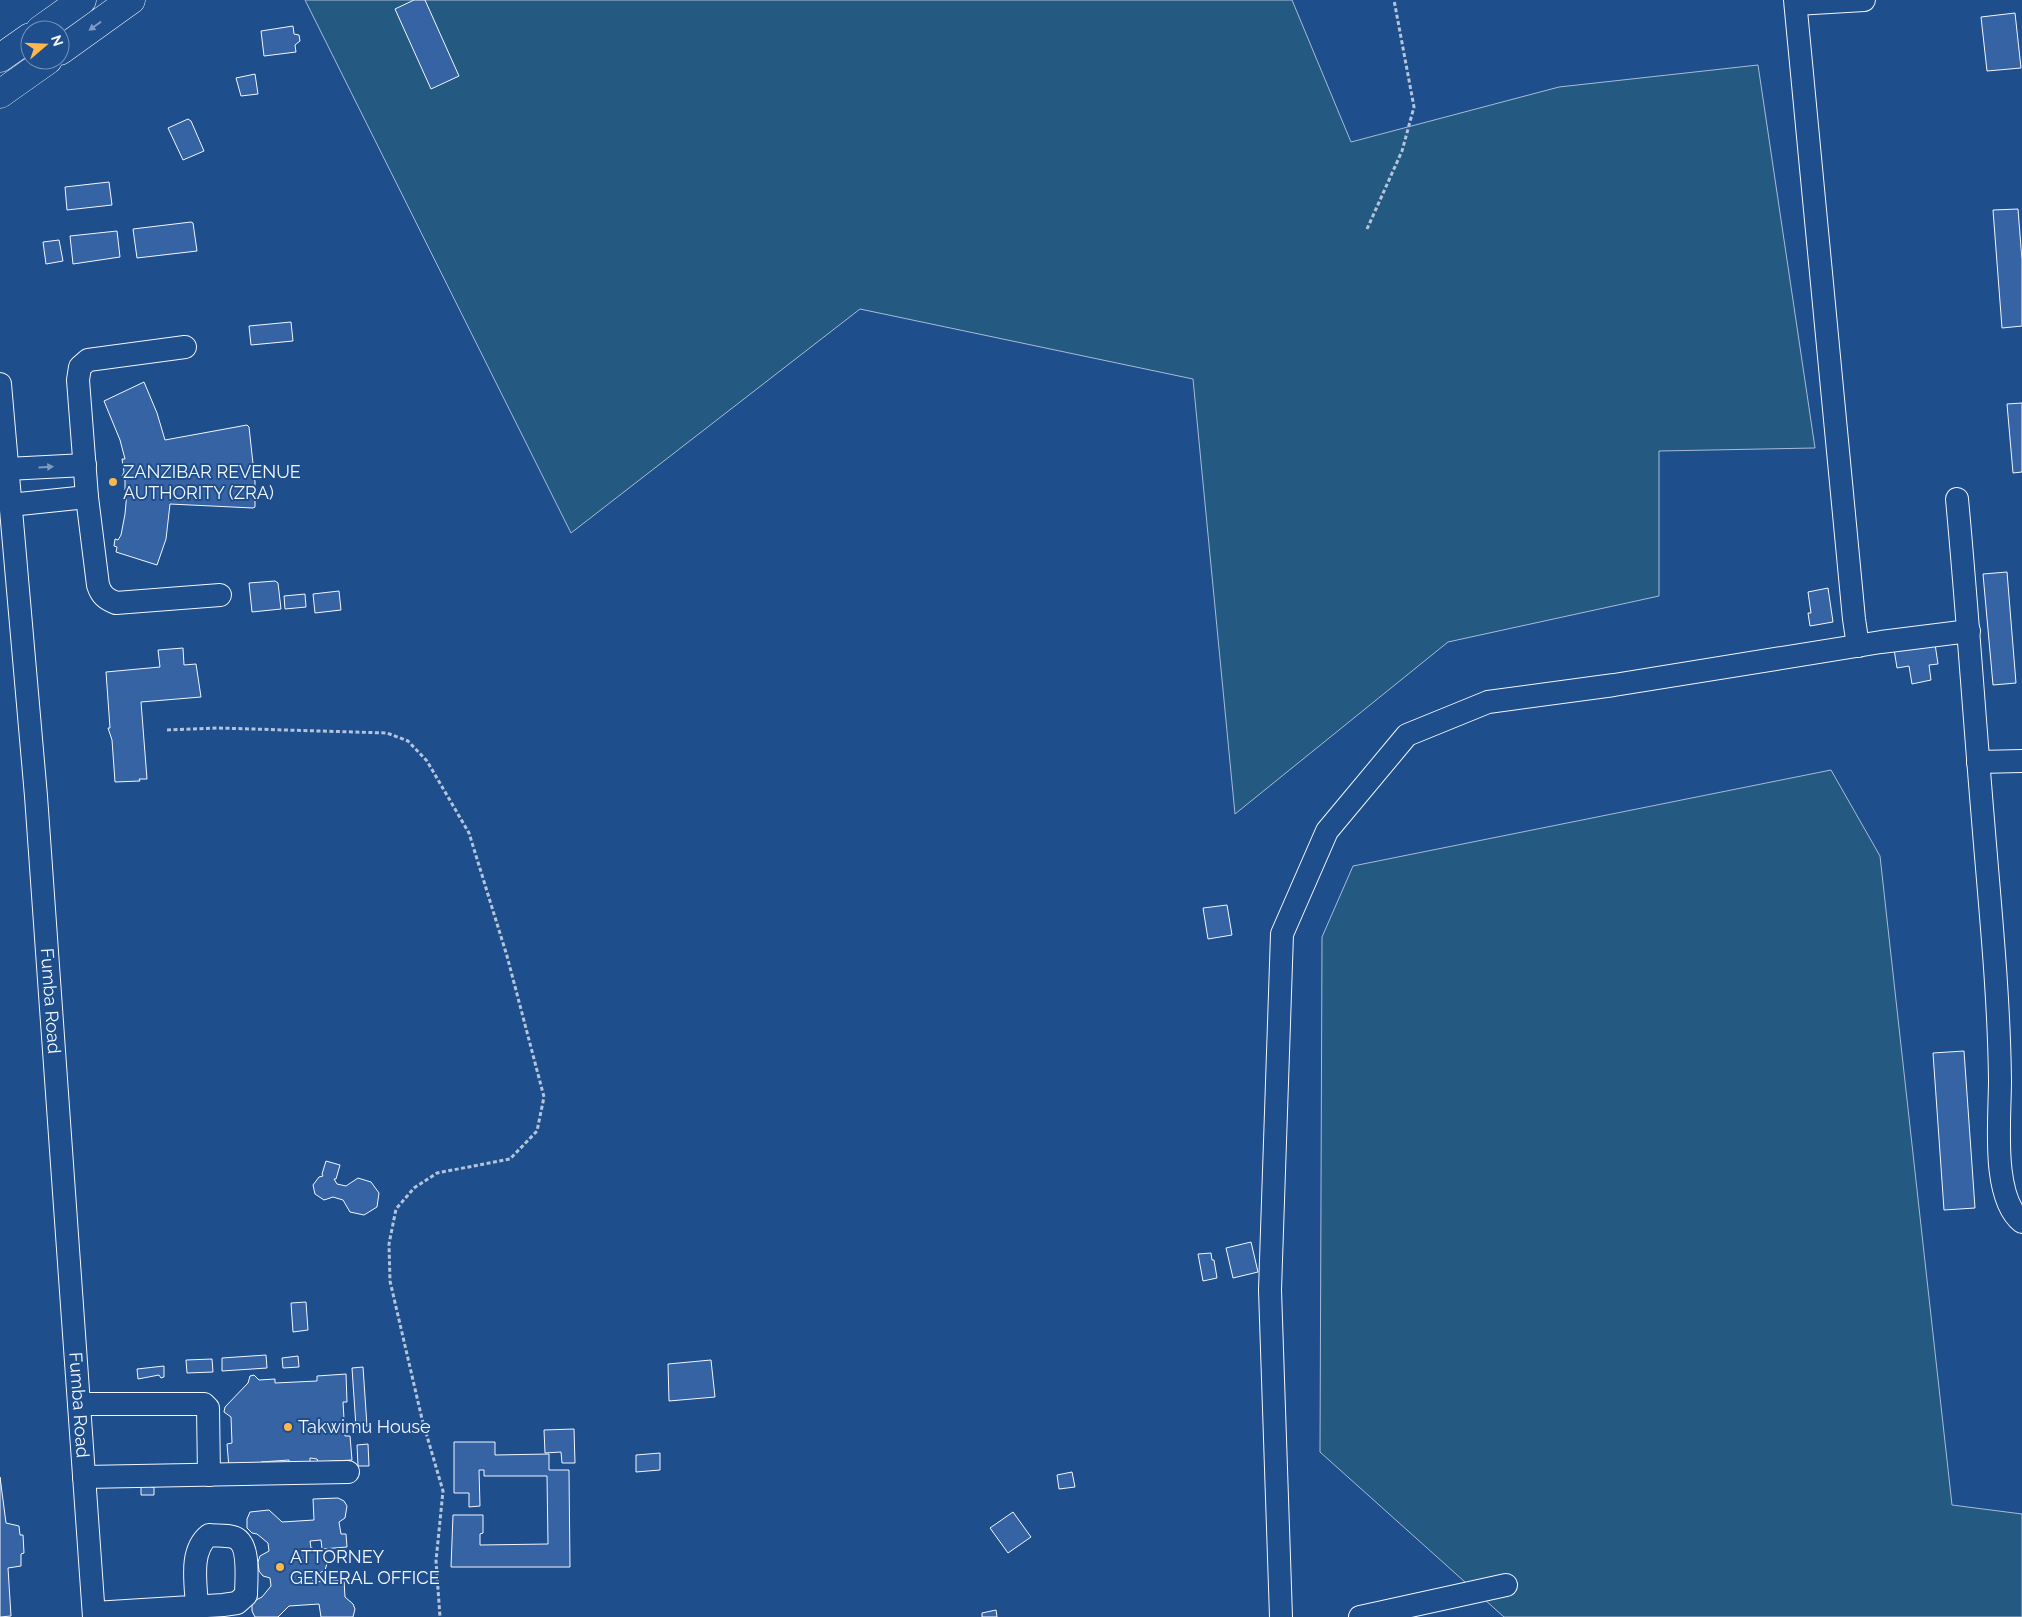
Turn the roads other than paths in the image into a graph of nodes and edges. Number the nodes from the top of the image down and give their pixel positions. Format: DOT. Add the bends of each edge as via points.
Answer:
graph roads {
  1 [pos="82,0"];
  2 [pos="131,0"];
  3 [pos="1864,0"];
  4 [pos="1795,2"];
  5 [pos="54,20"];
  6 [pos="20,44"];
  7 [pos="70,44"];
  8 [pos="0,58"];
  9 [pos="34,70"];
  10 [pos="0,94"];
  11 [pos="185,347"];
  12 [pos="0,384"];
  13 [pos="85,465"];
  14 [pos="7,469"];
  15 [pos="87,497"];
  16 [pos="1957,499"];
  17 [pos="10,505"];
  18 [pos="220,595"];
  19 [pos="1969,631"];
  20 [pos="1858,646"];
  21 [pos="2022,761"];
  22 [pos="1978,762"];
  23 [pos="2022,1222"];
  24 [pos="79,1404"];
  25 [pos="348,1472"];
  26 [pos="209,1475"];
  27 [pos="84,1477"];
  28 [pos="1506,1585"];
  29 [pos="197,1606"];
  30 [pos="94,1615"];
  31 [pos="1281,1617"];
  32 [pos="1360,1617"];
  1 -- 5 [label="main road"];
  2 -- 7 [label="main road, one-way"];
  3 -- 4 [label="street"];
  4 -- 20 [label="street"];
  6 -- 8 [label="main road"];
  9 -- 10 [label="main road"];
  11 -- 13 [label="street" via="88,360 80,367 78,380"];
  12 -- 14 [label="street, Fumba Road"];
  14 -- 13 [label="street, one-way"];
  13 -- 15 [label="street"];
  14 -- 17 [label="street, Fumba Road"];
  15 -- 17 [label="street"];
  15 -- 18 [label="street" via="98,585 107,600 116,603"];
  16 -- 19 [label="street"];
  17 -- 24 [label="street, Fumba Road" via="36,796"];
  19 -- 20 [label="street"];
  19 -- 22 [label="street"];
  20 -- 31 [label="street" via="1488,702 1407,735 1327,831 1282,934 1270,1290"];
  21 -- 22 [label="street"];
  22 -- 23 [label="street" via="1998,1030 2000,1179 2014,1215"];
  24 -- 26 [label="street" via="204,1404 208,1408"];
  24 -- 27 [label="street, Fumba Road"];
  25 -- 26 [label="street"];
  26 -- 27 [label="street"];
  27 -- 30 [label="street, Fumba Road"];
  28 -- 32 [label="street"];
  29 -- 30 [label="street"];
}
